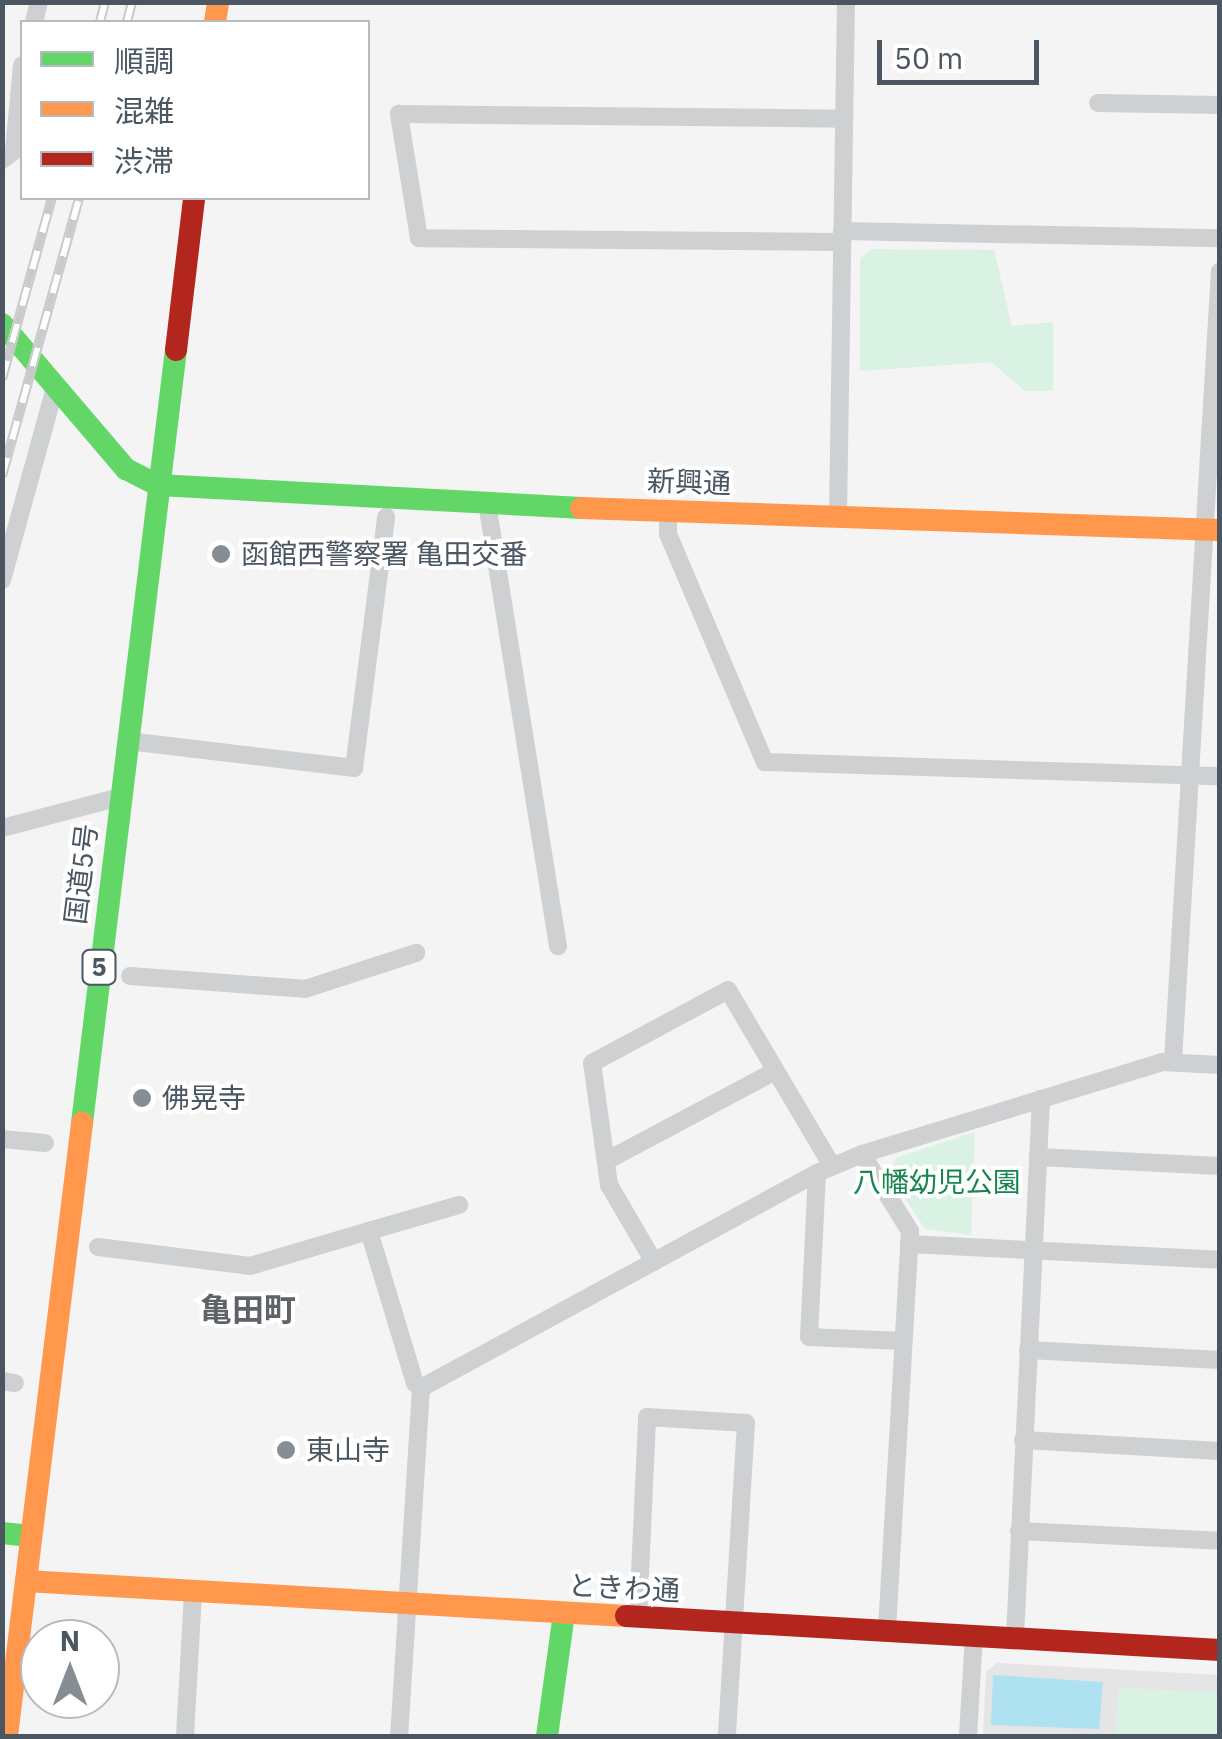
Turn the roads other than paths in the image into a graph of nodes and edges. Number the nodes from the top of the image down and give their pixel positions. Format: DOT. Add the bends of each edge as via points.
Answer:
graph roads {
  1 [pos="846,2"];
  2 [pos="20,78"];
  3 [pos="2,96"];
  4 [pos="1098,103"];
  5 [pos="1220,105"];
  6 [pos="15,112"];
  7 [pos="843,118"];
  8 [pos="2,160"];
  9 [pos="194,200"];
  10 [pos="842,236"];
  11 [pos="1220,238"];
  12 [pos="1220,271"];
  13 [pos="2,324"];
  14 [pos="55,388"];
  15 [pos="158,485"];
  16 [pos="487,503"];
  17 [pos="668,512"];
  18 [pos="838,516"];
  19 [pos="386,517"];
  20 [pos="1213,530"];
  21 [pos="2,580"];
  22 [pos="128,741"];
  23 [pos="1192,776"];
  24 [pos="1220,776"];
  25 [pos="120,797"];
  26 [pos="2,828"];
  27 [pos="558,946"];
  28 [pos="416,953"];
  29 [pos="130,976"];
  30 [pos="1173,1061"];
  31 [pos="1220,1065"];
  32 [pos="774,1071"];
  33 [pos="1041,1099"];
  34 [pos="2,1139"];
  35 [pos="45,1143"];
  36 [pos="862,1154"];
  37 [pos="1038,1157"];
  38 [pos="606,1161"];
  39 [pos="1220,1166"];
  40 [pos="824,1170"];
  41 [pos="459,1205"];
  42 [pos="370,1232"];
  43 [pos="909,1244"];
  44 [pos="98,1247"];
  45 [pos="1032,1249"];
  46 [pos="1220,1260"];
  47 [pos="654,1262"];
  48 [pos="903,1341"];
  49 [pos="1028,1350"];
  50 [pos="1220,1360"];
  51 [pos="420,1388"];
  52 [pos="1023,1440"];
  53 [pos="1220,1451"];
  54 [pos="1019,1531"];
  55 [pos="2,1533"];
  56 [pos="31,1536"];
  57 [pos="1220,1541"];
  58 [pos="26,1582"];
  59 [pos="194,1593"];
  60 [pos="407,1606"];
  61 [pos="564,1614"];
  62 [pos="638,1618"];
  63 [pos="733,1624"];
  64 [pos="887,1632"];
  65 [pos="974,1636"];
  66 [pos="1015,1637"];
  67 [pos="1220,1650"];
  68 [pos="8,1736"];
  69 [pos="185,1736"];
  70 [pos="400,1736"];
  71 [pos="547,1736"];
  72 [pos="727,1736"];
  73 [pos="968,1736"];
  1 -- 7 [label="street"];
  2 -- 6 [label="street"];
  3 -- 6 [label="street"];
  4 -- 5 [label="street"];
  6 -- 8 [label="street" via="14,151"];
  7 -- 10 [label="street"];
  7 -- 10 [label="street" via="399,114 419,238"];
  9 -- 15 [label="main road, 国道5号 / 5"];
  10 -- 11 [label="street"];
  10 -- 18 [label="street"];
  12 -- 20 [label="street"];
  13 -- 14 [label="main road"];
  14 -- 15 [label="main road" via="126,469"];
  14 -- 21 [label="street"];
  15 -- 16 [label="main road, 新興通"];
  15 -- 22 [label="main road, 国道5号 / 5"];
  16 -- 17 [label="main road, 新興通"];
  16 -- 27 [label="street"];
  17 -- 18 [label="main road, 新興通"];
  17 -- 23 [label="street" via="668,534 766,762"];
  18 -- 20 [label="main road, 新興通"];
  19 -- 22 [label="street" via="354,768"];
  20 -- 23 [label="street"];
  22 -- 25 [label="main road, 国道5号 / 5"];
  23 -- 24 [label="street"];
  23 -- 30 [label="street"];
  25 -- 26 [label="street"];
  25 -- 56 [label="main road, 国道5号 / 5"];
  28 -- 29 [label="street" via="305,989"];
  30 -- 31 [label="street"];
  30 -- 33 [label="street"];
  32 -- 38 [label="street"];
  32 -- 38 [label="street" via="728,990 592,1063"];
  32 -- 40 [label="street"];
  33 -- 36 [label="street"];
  33 -- 37 [label="street"];
  34 -- 35 [label="street"];
  36 -- 40 [label="street"];
  36 -- 43 [label="street" via="910,1232"];
  37 -- 39 [label="street"];
  37 -- 45 [label="street"];
  38 -- 47 [label="street" via="610,1185"];
  40 -- 47 [label="street"];
  40 -- 48 [label="street" via="809,1337"];
  41 -- 42 [label="street"];
  42 -- 44 [label="street" via="250,1266"];
  42 -- 51 [label="street"];
  43 -- 45 [label="street"];
  43 -- 48 [label="street"];
  45 -- 46 [label="street"];
  45 -- 49 [label="street"];
  47 -- 51 [label="street"];
  48 -- 64 [label="street"];
  49 -- 50 [label="street"];
  49 -- 52 [label="street"];
  51 -- 60 [label="street"];
  52 -- 53 [label="street"];
  52 -- 54 [label="street"];
  54 -- 57 [label="street"];
  54 -- 66 [label="street"];
  55 -- 56 [label="main road"];
  56 -- 58 [label="main road, 国道5号 / 5"];
  58 -- 59 [label="main road, ときわ通"];
  58 -- 68 [label="main road, 国道5号 / 5"];
  59 -- 60 [label="main road, ときわ通"];
  59 -- 69 [label="street"];
  60 -- 61 [label="main road, ときわ通"];
  60 -- 70 [label="street"];
  61 -- 62 [label="main road, ときわ通"];
  61 -- 71 [label="main road"];
  62 -- 63 [label="main road, ときわ通"];
  62 -- 63 [label="street" via="647,1416 746,1423"];
  63 -- 64 [label="main road, ときわ通"];
  63 -- 72 [label="street"];
  64 -- 65 [label="main road, ときわ通"];
  65 -- 66 [label="main road, ときわ通"];
  65 -- 73 [label="street"];
  66 -- 67 [label="main road, ときわ通"];
}
